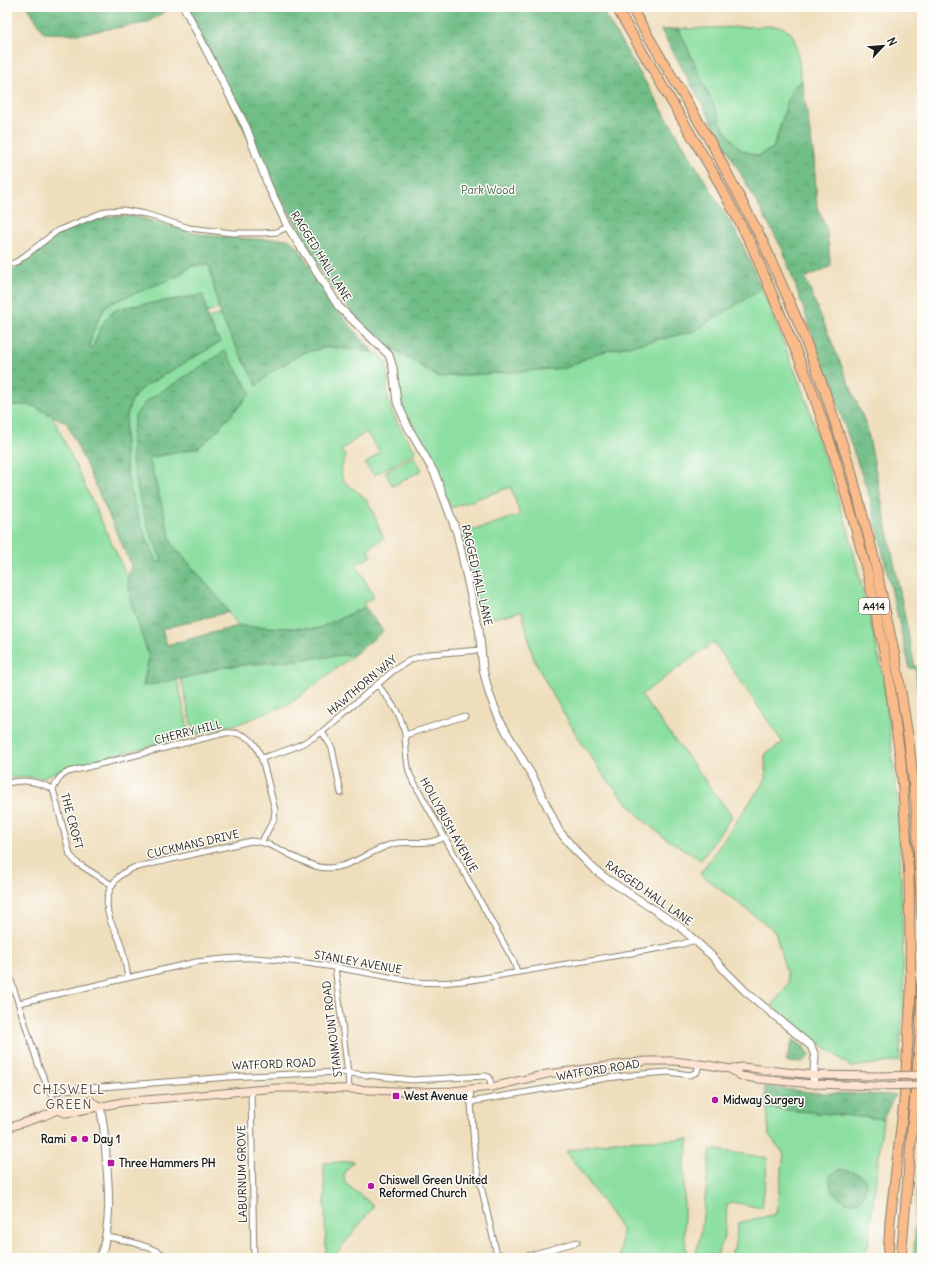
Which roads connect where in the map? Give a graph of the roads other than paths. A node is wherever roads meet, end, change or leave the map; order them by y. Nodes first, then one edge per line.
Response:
1 (184, 7) edge
2 (616, 7) edge
3 (631, 7) edge
4 (288, 227) junction
5 (7, 265) edge
6 (481, 650) junction
7 (377, 684) junction
8 (465, 716) dead end
9 (322, 732) junction
10 (404, 734) junction
11 (262, 758) junction
12 (7, 783) edge
13 (53, 789) junction
14 (341, 793) dead end
15 (444, 838) junction
16 (262, 841) junction
17 (112, 885) junction
18 (922, 918) edge
19 (695, 940) junction
20 (335, 967) junction
21 (7, 968) edge
22 (517, 972) junction
23 (128, 978) junction
24 (922, 984) edge
25 (18, 1003) junction
26 (699, 1064) junction
27 (730, 1069) junction
28 (348, 1074) junction
29 (814, 1074) junction
30 (922, 1075) edge
31 (813, 1084) junction
32 (922, 1085) edge
33 (492, 1087) junction
34 (349, 1089) junction
35 (470, 1089) junction
36 (251, 1090) junction
37 (51, 1094) junction
38 (470, 1102) junction
39 (100, 1107) junction
40 (56, 1109) junction
41 (7, 1128) edge
42 (106, 1237) junction
43 (577, 1242) dead end
44 (497, 1255) junction
45 (100, 1258) edge
46 (170, 1258) edge
47 (254, 1258) edge
48 (492, 1258) edge
49 (507, 1258) edge
50 (520, 1258) edge
51 (888, 1258) edge
52 (901, 1258) edge

1 - 4 street, RAGGED HALL LANE
2 - 51 highway, A414
3 - 18 highway, A414
4 - 5 street
4 - 6 street, RAGGED HALL LANE
6 - 7 street, HAWTHORN WAY
6 - 19 street, RAGGED HALL LANE
7 - 9 street, HAWTHORN WAY
7 - 10 street, HOLLYBUSH AVENUE
8 - 10 street
9 - 11 street, HAWTHORN WAY
9 - 14 street
10 - 15 street, HOLLYBUSH AVENUE
11 - 13 street, CHERRY HILL
11 - 16 street, CHERRY HILL
12 - 13 street, THE CROFT
13 - 17 street, THE CROFT
15 - 16 street
15 - 22 street, HOLLYBUSH AVENUE
16 - 17 street, CUCKMANS DRIVE
17 - 23 street
19 - 22 street, STANLEY AVENUE
19 - 29 street, RAGGED HALL LANE
20 - 22 street, STANLEY AVENUE
20 - 23 street, STANLEY AVENUE
20 - 28 street, STANMOUNT ROAD
21 - 25 street
23 - 25 street, STANLEY AVENUE
24 - 52 highway
25 - 37 street
26 - 27 main road, WATFORD ROAD
26 - 33 main road, WATFORD ROAD
26 - 38 street, WATFORD ROAD
27 - 29 main road, WATFORD ROAD
27 - 31 main road, WATFORD ROAD
28 - 33 street, WATFORD ROAD
28 - 34 street, STANMOUNT ROAD
28 - 37 street, WATFORD ROAD
29 - 30 main road, WATFORD ROAD, bridge
29 - 31 street, RAGGED HALL LANE
31 - 32 main road, WATFORD ROAD, bridge
33 - 35 main road, WATFORD ROAD
34 - 35 main road, WATFORD ROAD
34 - 36 main road, WATFORD ROAD
35 - 38 street
36 - 39 main road, WATFORD ROAD
36 - 47 street, LABURNUM GROVE
37 - 40 street
38 - 44 street
39 - 40 main road, WATFORD ROAD
39 - 42 street
40 - 41 main road
42 - 45 street
42 - 46 street
43 - 50 street
44 - 48 street
44 - 49 street

